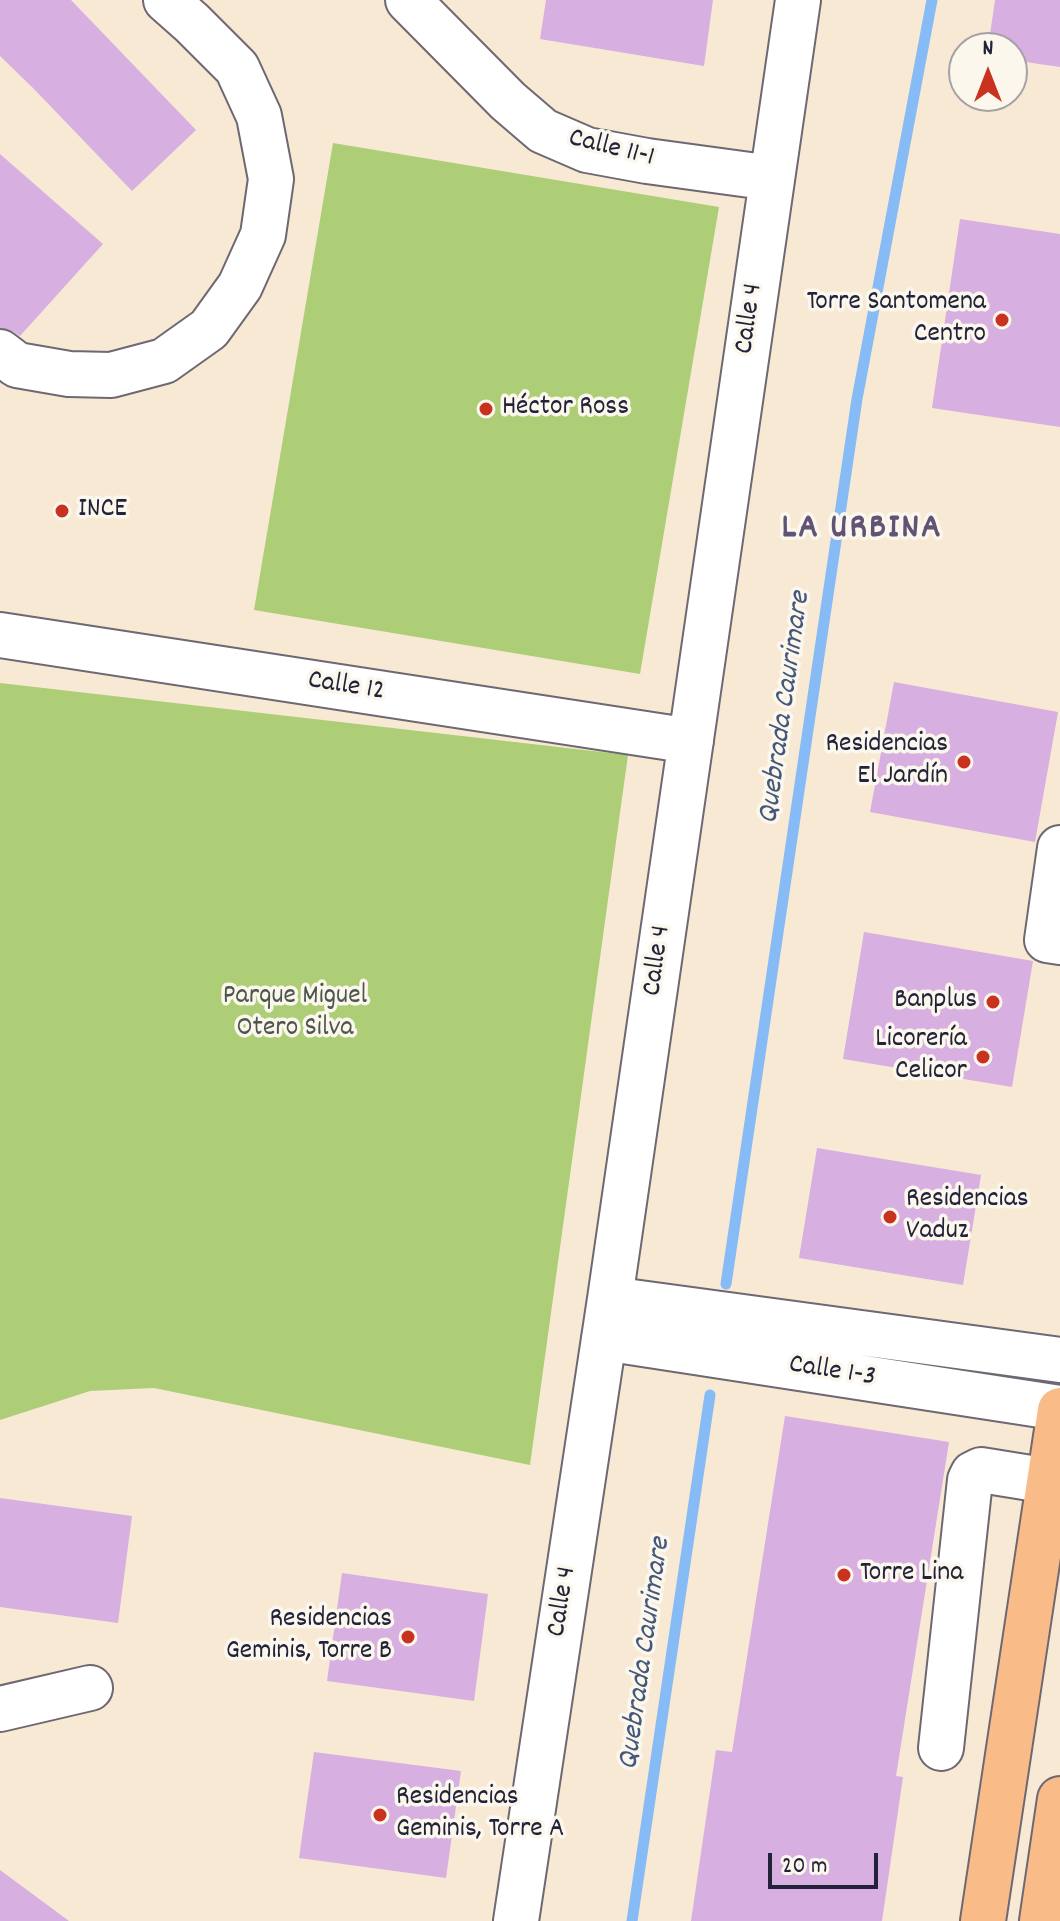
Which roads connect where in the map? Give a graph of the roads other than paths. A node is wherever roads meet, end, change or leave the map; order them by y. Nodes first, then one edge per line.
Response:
1 (166, 0) edge
2 (408, 0) edge
3 (798, 0) edge
4 (772, 178) junction
5 (0, 352) edge
6 (0, 635) edge
7 (691, 741) junction
8 (1060, 848) edge
9 (1060, 942) edge
10 (607, 1318) junction
11 (1060, 1360) edge
12 (1060, 1409) edge
13 (1049, 1481) junction
14 (90, 1688) dead end
15 (0, 1709) edge
16 (941, 1748) dead end
17 (1060, 1799) edge
18 (516, 1921) edge
19 (983, 1921) edge
20 (1042, 1921) edge

1 - 5 street
2 - 4 street, Calle 11-1
3 - 4 street, Calle 4
4 - 7 street, Calle 4
6 - 7 street, Calle 12
7 - 10 street, Calle 4
8 - 9 street
10 - 11 street, Calle 1-3
10 - 12 street, Calle 1-3
10 - 18 street, Calle 4
12 - 13 main road
13 - 16 street
13 - 19 main road
14 - 15 street
17 - 20 main road

